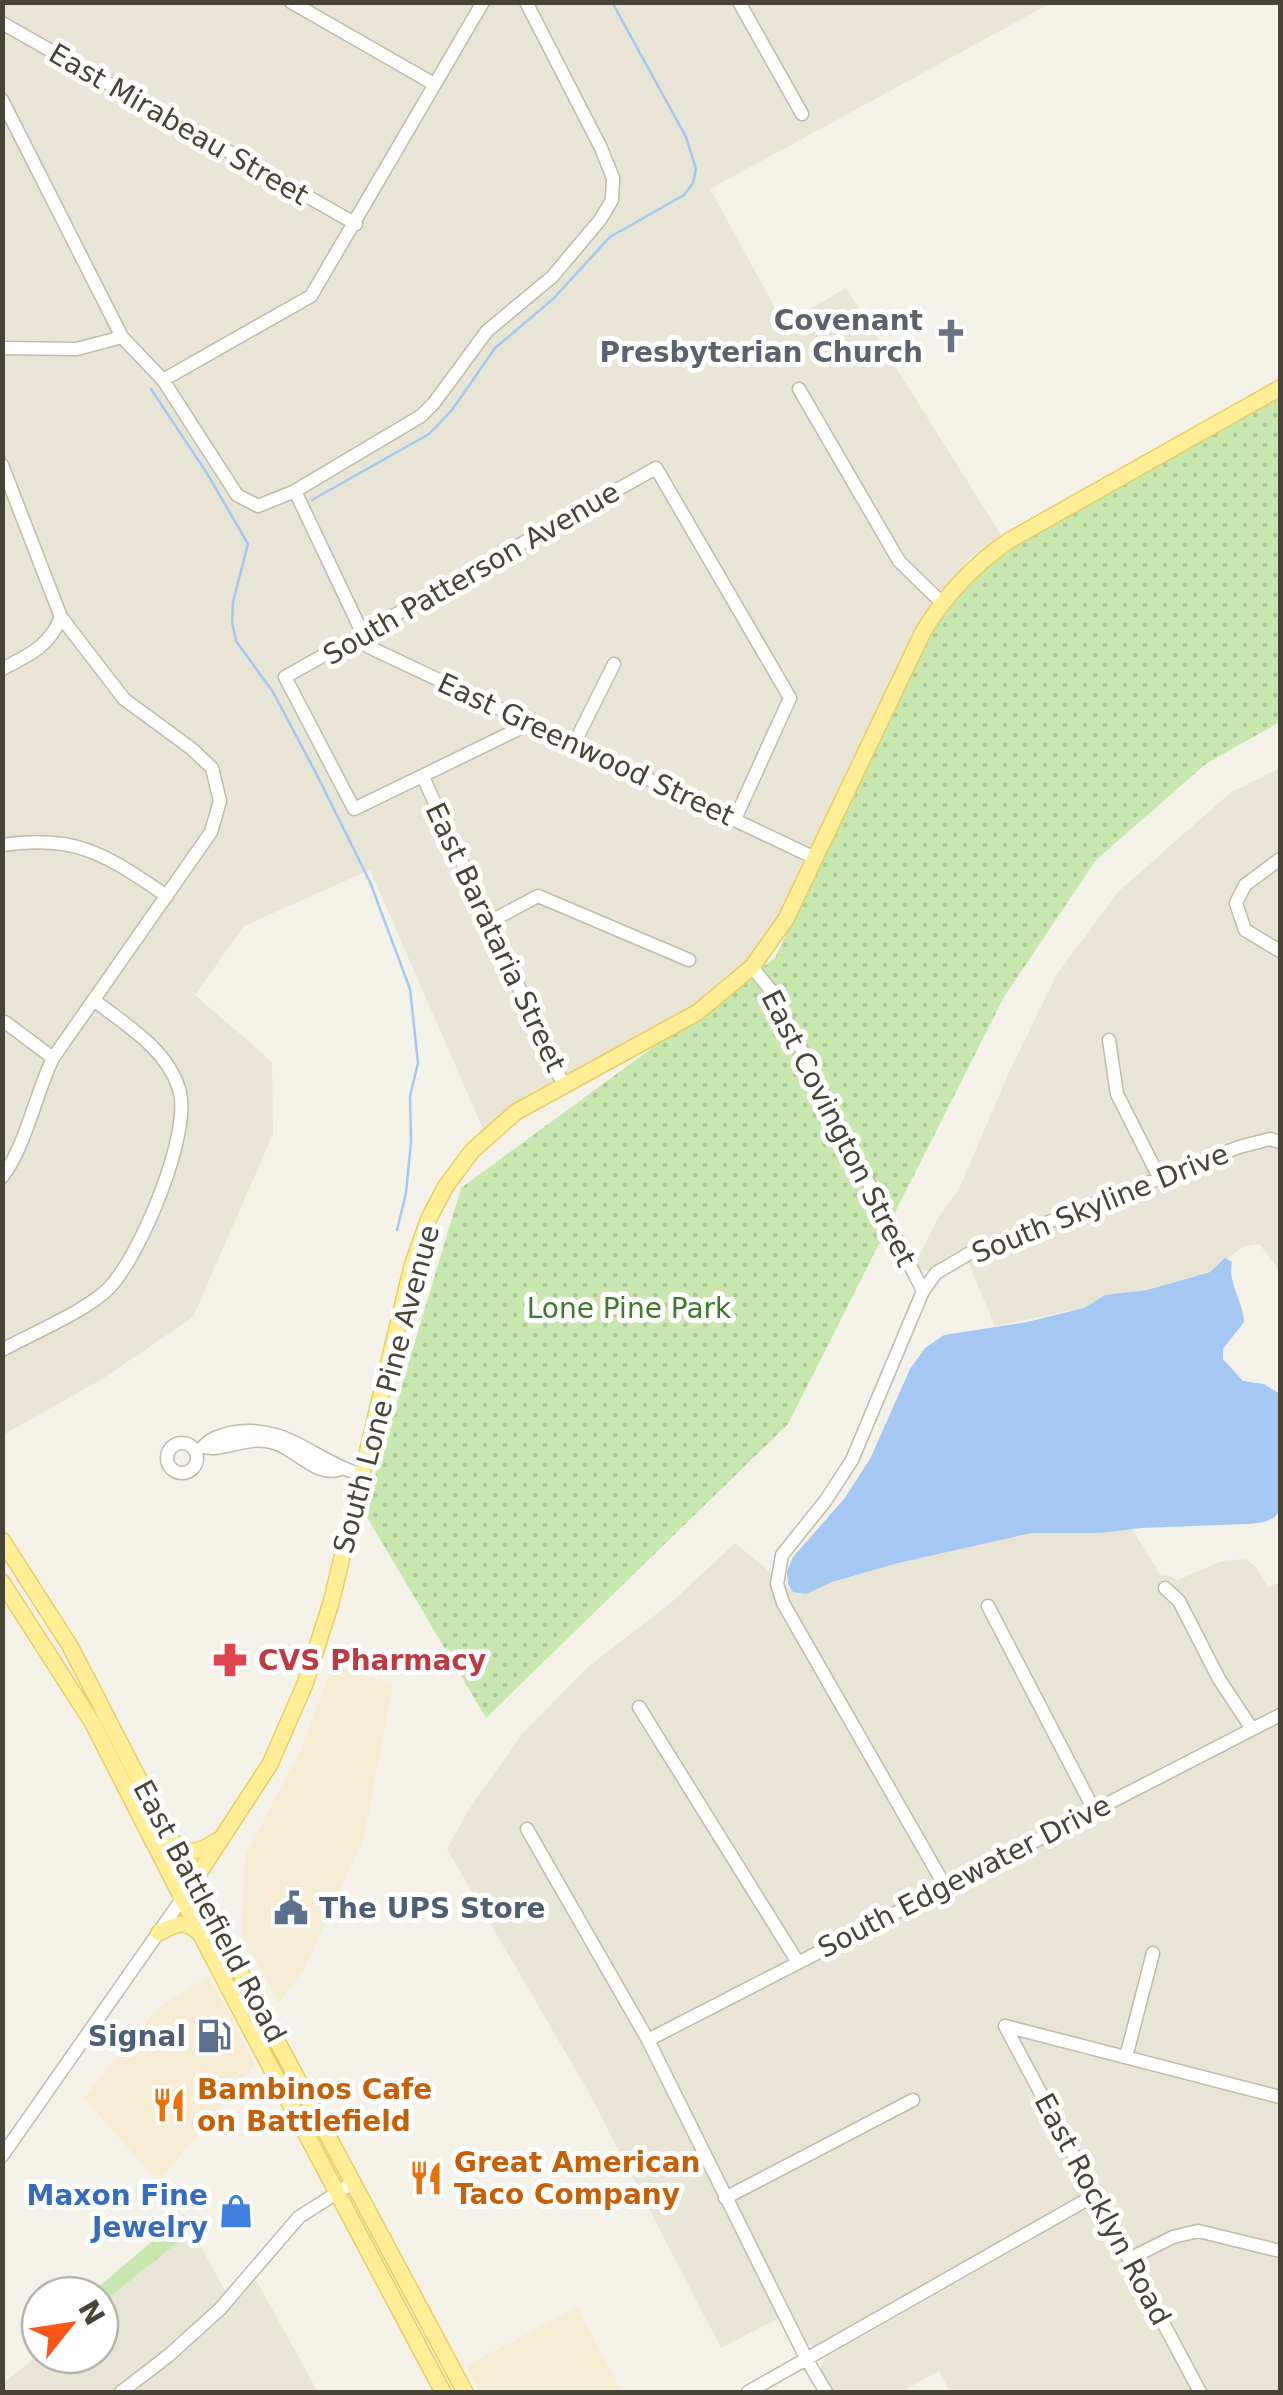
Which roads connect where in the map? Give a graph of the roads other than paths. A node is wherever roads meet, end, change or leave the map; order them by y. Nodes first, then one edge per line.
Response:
1 (290, 2) edge
2 (483, 2) edge
3 (526, 2) edge
4 (739, 2) edge
5 (2, 23) edge
6 (434, 84) junction
7 (2, 100) edge
8 (802, 114) dead end
9 (356, 224) junction
10 (122, 337) junction
11 (2, 348) edge
12 (163, 380) junction
13 (1280, 388) edge
14 (799, 389) dead end
15 (2, 465) edge
16 (294, 491) junction
17 (8, 496) edge
18 (942, 603) junction
19 (62, 617) junction
20 (362, 636) junction
21 (614, 664) dead end
22 (2, 669) edge
23 (285, 677) joint
24 (531, 723) junction
25 (574, 744) junction
26 (423, 777) junction
27 (735, 819) junction
28 (2, 844) edge
29 (815, 858) junction
30 (1280, 859) edge
31 (168, 896) junction
32 (490, 921) junction
33 (1280, 951) edge
34 (689, 960) dead end
35 (752, 967) junction
36 (95, 1001) junction
37 (5, 1022) dead end
38 (1110, 1040) dead end
39 (54, 1058) junction
40 (563, 1084) junction
41 (1280, 1142) edge
42 (2, 1177) edge
43 (1160, 1178) junction
44 (923, 1291) junction
45 (2, 1350) edge
46 (199, 1449) dead end
47 (362, 1475) junction
48 (2, 1540) edge
49 (2, 1582) edge
50 (1166, 1588) dead end
51 (988, 1606) dead end
52 (638, 1707) dead end
53 (1280, 1715) edge
54 (1252, 1729) junction
55 (1094, 1810) junction
56 (232, 1823) junction
57 (527, 1829) dead end
58 (169, 1836) junction
59 (192, 1884) junction
60 (945, 1886) junction
61 (182, 1899) junction
62 (159, 1934) junction
63 (203, 1938) junction
64 (1154, 1953) dead end
65 (797, 1961) junction
66 (648, 2040) junction
67 (1126, 2057) junction
68 (1280, 2097) edge
69 (914, 2100) dead end
70 (2, 2156) edge
71 (354, 2182) junction
72 (337, 2192) junction
73 (1095, 2195) junction
74 (725, 2198) junction
75 (1280, 2252) edge
76 (1129, 2259) junction
77 (807, 2360) junction
78 (121, 2392) edge
79 (443, 2392) edge
80 (465, 2392) edge
81 (748, 2392) edge
82 (826, 2392) edge
83 (1200, 2392) edge

1 - 6 street
2 - 6 street
3 - 16 street
4 - 8 street
5 - 9 street, East Mirabeau Street
6 - 9 street
7 - 10 street
9 - 12 street
10 - 11 street
10 - 12 street
12 - 16 street
13 - 18 main road, South Lone Pine Avenue
14 - 18 street
15 - 17 street
16 - 20 street
17 - 19 street
18 - 29 main road, South Lone Pine Avenue
19 - 22 street
19 - 31 street
20 - 23 street, South Patterson Avenue
20 - 24 street, East Greenwood Street
20 - 27 street, South Patterson Avenue
21 - 25 street
23 - 26 street, East Barataria Street
24 - 25 street, East Greenwood Street
24 - 26 street
25 - 27 street, East Greenwood Street
26 - 32 street, East Barataria Street
27 - 29 street, East Greenwood Street
28 - 31 street
29 - 35 main road, South Lone Pine Avenue
30 - 33 street
31 - 36 street
32 - 34 street
32 - 40 street, East Barataria Street
35 - 40 main road, South Lone Pine Avenue
35 - 44 street, East Covington Street
36 - 39 street
36 - 45 street
37 - 39 street
38 - 43 street
39 - 42 street
40 - 47 main road, South Lone Pine Avenue
41 - 43 street, South Skyline Drive
43 - 44 street, South Skyline Drive
44 - 60 street, South Skyline Drive
46 - 47 street
47 - 56 main road, South Lone Pine Avenue
48 - 58 main road, East Battlefield Road
49 - 61 main road, East Battlefield Road
50 - 54 street
51 - 55 street
52 - 65 street
53 - 54 street, South Edgewater Drive
54 - 55 street, South Edgewater Drive
55 - 60 street, South Edgewater Drive
56 - 58 main road
56 - 59 main road, South Lone Pine Avenue
57 - 66 street
58 - 59 main road, East Battlefield Road
59 - 61 main road, South Lone Pine Avenue
59 - 71 main road, East Battlefield Road
60 - 65 street, South Edgewater Drive
61 - 62 street, South Lone Pine Avenue
61 - 63 main road, East Battlefield Road
62 - 63 main road
62 - 70 street, South Lone Pine Avenue
63 - 72 main road, East Battlefield Road
64 - 67 street
65 - 66 street, South Edgewater Drive
66 - 74 street
67 - 68 street
67 - 73 street, East Rocklyn Road
69 - 74 street
71 - 72 street
71 - 80 main road, East Battlefield Road
72 - 78 street
72 - 79 main road, East Battlefield Road
73 - 76 street, East Rocklyn Road
73 - 77 street
74 - 77 street
75 - 76 street
76 - 83 street, East Rocklyn Road
77 - 81 street
77 - 82 street

